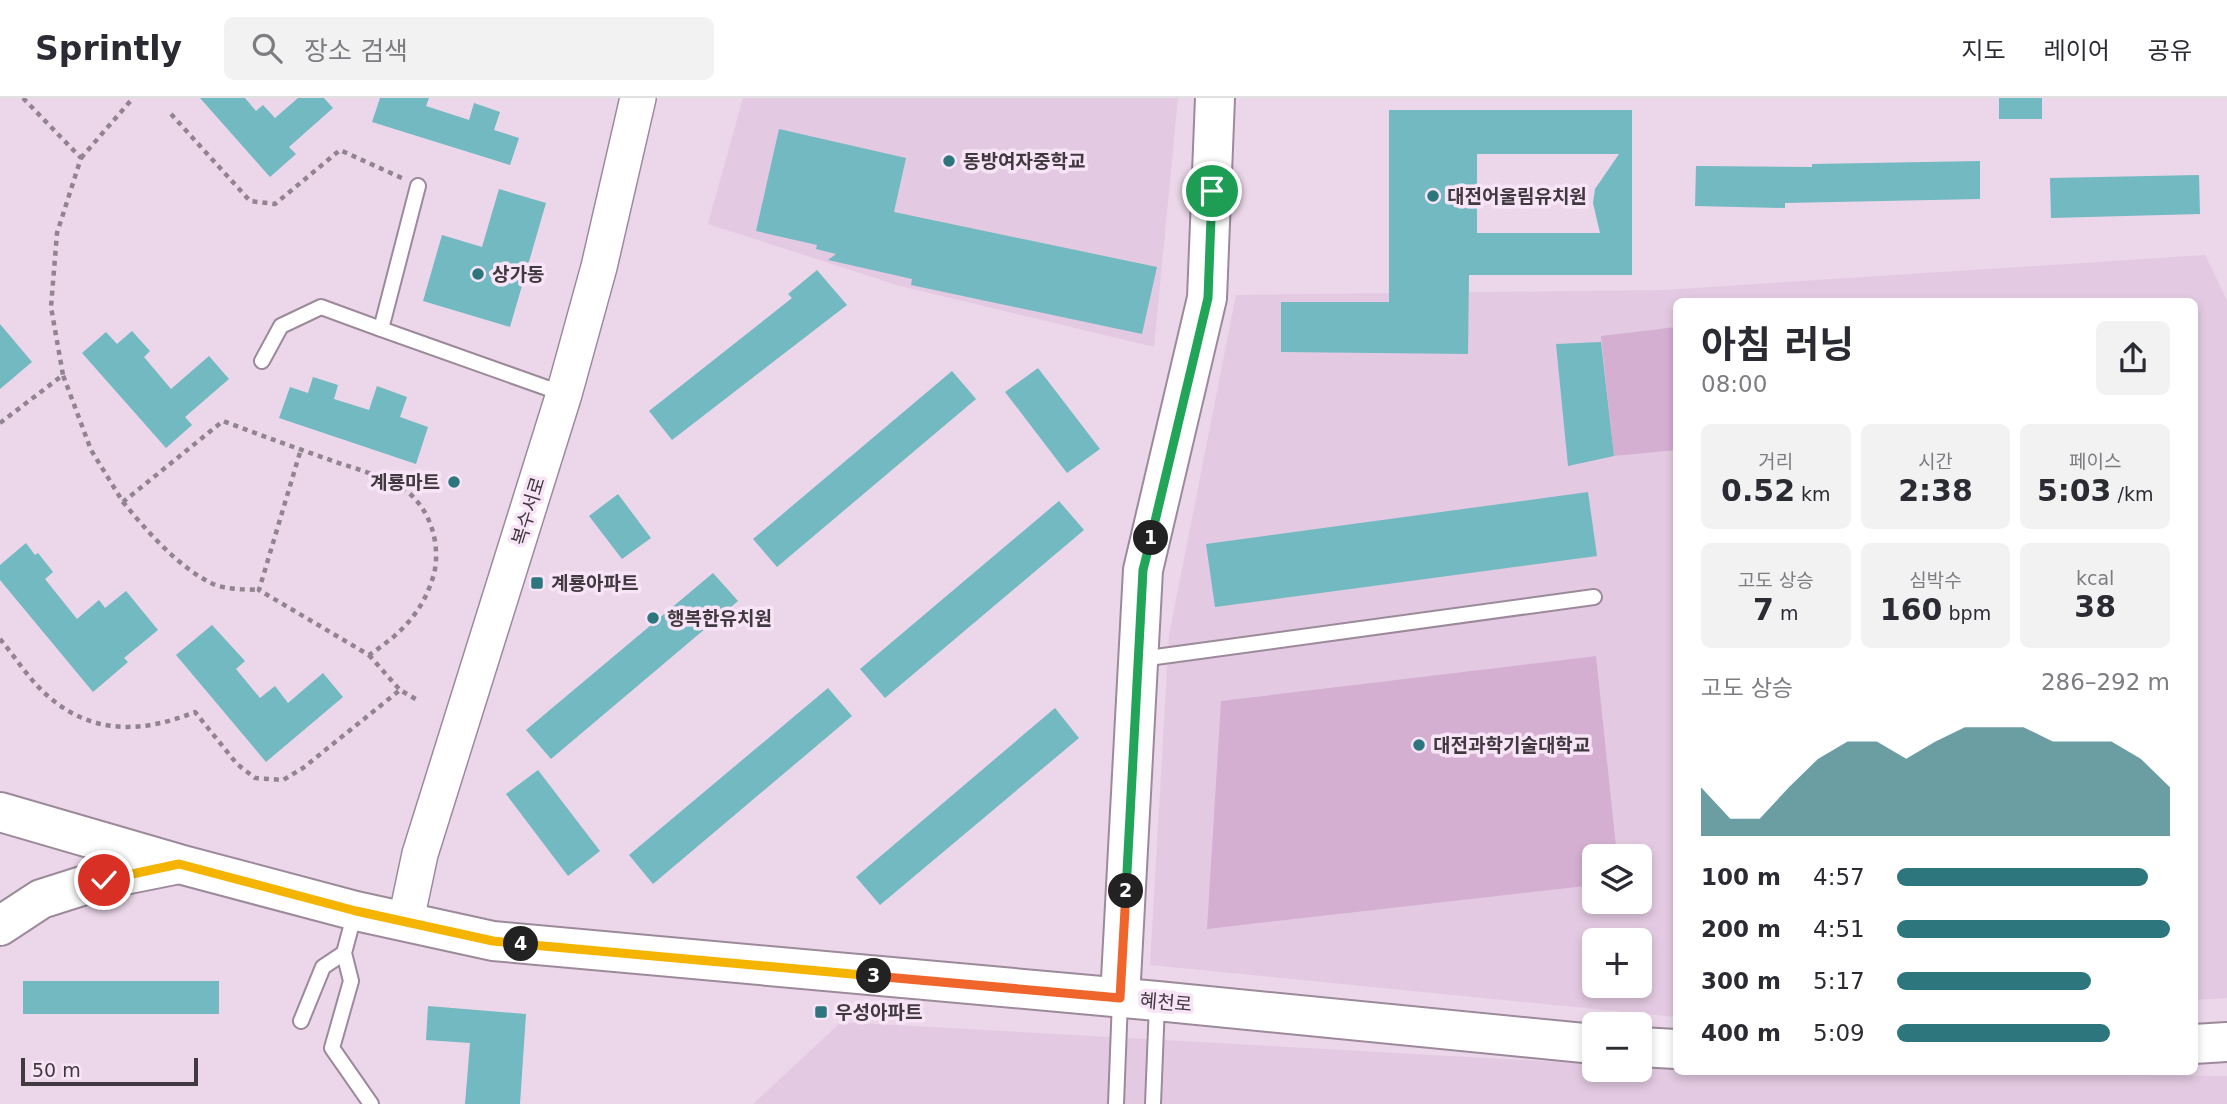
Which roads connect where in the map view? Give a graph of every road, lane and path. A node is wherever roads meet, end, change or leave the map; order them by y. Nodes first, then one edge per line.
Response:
1 (23, 98) edge
2 (133, 98) edge
3 (638, 98) edge
4 (1215, 98) edge
5 (171, 114) dead end
6 (81, 158) junction
7 (418, 186) joint
8 (381, 329) junction
9 (262, 361) dead end
10 (63, 375) junction
11 (564, 394) junction
12 (0, 423) edge
13 (301, 449) junction
14 (123, 502) junction
15 (259, 590) junction
16 (1594, 597) dead end
17 (0, 639) edge
18 (369, 655) junction
19 (1139, 659) junction
20 (400, 690) junction
21 (419, 701) dead end
22 (0, 812) edge
23 (179, 864) junction
24 (356, 911) junction
25 (405, 920) junction
26 (0, 926) edge
27 (344, 953) junction
28 (1120, 998) junction
29 (1157, 1001) junction
30 (301, 1021) dead end
31 (2227, 1042) edge
32 (1582, 1043) edge
33 (2198, 1044) edge
34 (1652, 1048) edge
35 (1673, 1049) edge
36 (371, 1104) edge
37 (1116, 1104) edge
38 (1153, 1104) edge

1 - 6 path
2 - 6 path
3 - 11 street, 복수서로
4 - 19 main road
5 - 7 path
6 - 10 path
7 - 8 lane
8 - 9 lane
8 - 11 lane
10 - 12 path
10 - 14 path
11 - 25 street, 복수서로
13 - 14 path
13 - 15 path
13 - 18 path
14 - 15 path
15 - 18 path
16 - 19 lane
17 - 20 path
18 - 20 path
19 - 28 main road
20 - 21 path
22 - 23 main road, 혜천로
23 - 24 main road, 혜천로
23 - 26 main road
24 - 25 main road, 혜천로
24 - 27 lane
25 - 28 main road, 혜천로
27 - 30 lane
27 - 36 lane
28 - 29 main road, 혜천로
28 - 37 lane
29 - 32 main road, 혜천로
29 - 38 lane
31 - 33 main road
34 - 35 main road

